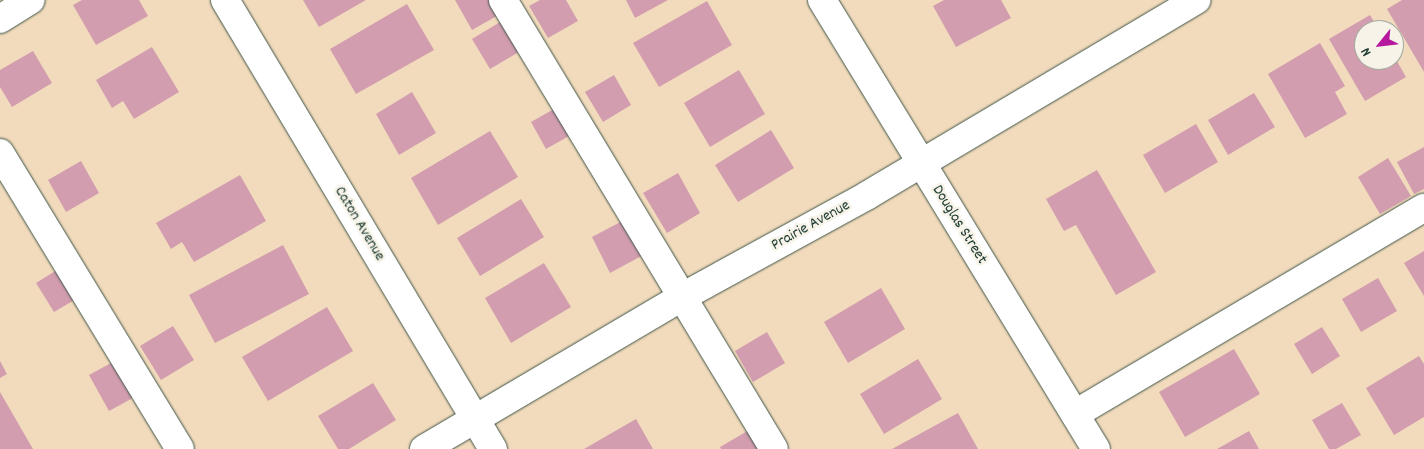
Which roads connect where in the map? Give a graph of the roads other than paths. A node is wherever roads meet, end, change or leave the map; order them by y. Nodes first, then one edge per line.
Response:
1 (31, 0) edge
2 (225, 0) edge
3 (503, 0) edge
4 (822, 0) edge
5 (1196, 0) edge
6 (0, 19) edge
7 (0, 153) edge
8 (920, 162) junction
9 (1424, 208) edge
10 (682, 297) junction
11 (1075, 414) junction
12 (475, 419) junction
13 (180, 449) edge
14 (424, 449) edge
15 (493, 449) edge
16 (774, 449) edge
17 (1096, 449) edge

1 - 6 street
2 - 12 street, Caton Avenue
3 - 10 street
4 - 8 street, Douglas Street
5 - 8 street, Prairie Avenue
7 - 13 street
8 - 10 street, Prairie Avenue
8 - 11 street, Douglas Street
9 - 11 street
10 - 12 street, Prairie Avenue
10 - 16 street
11 - 17 street, Douglas Street
12 - 14 street, Prairie Avenue
12 - 15 street, Caton Avenue

